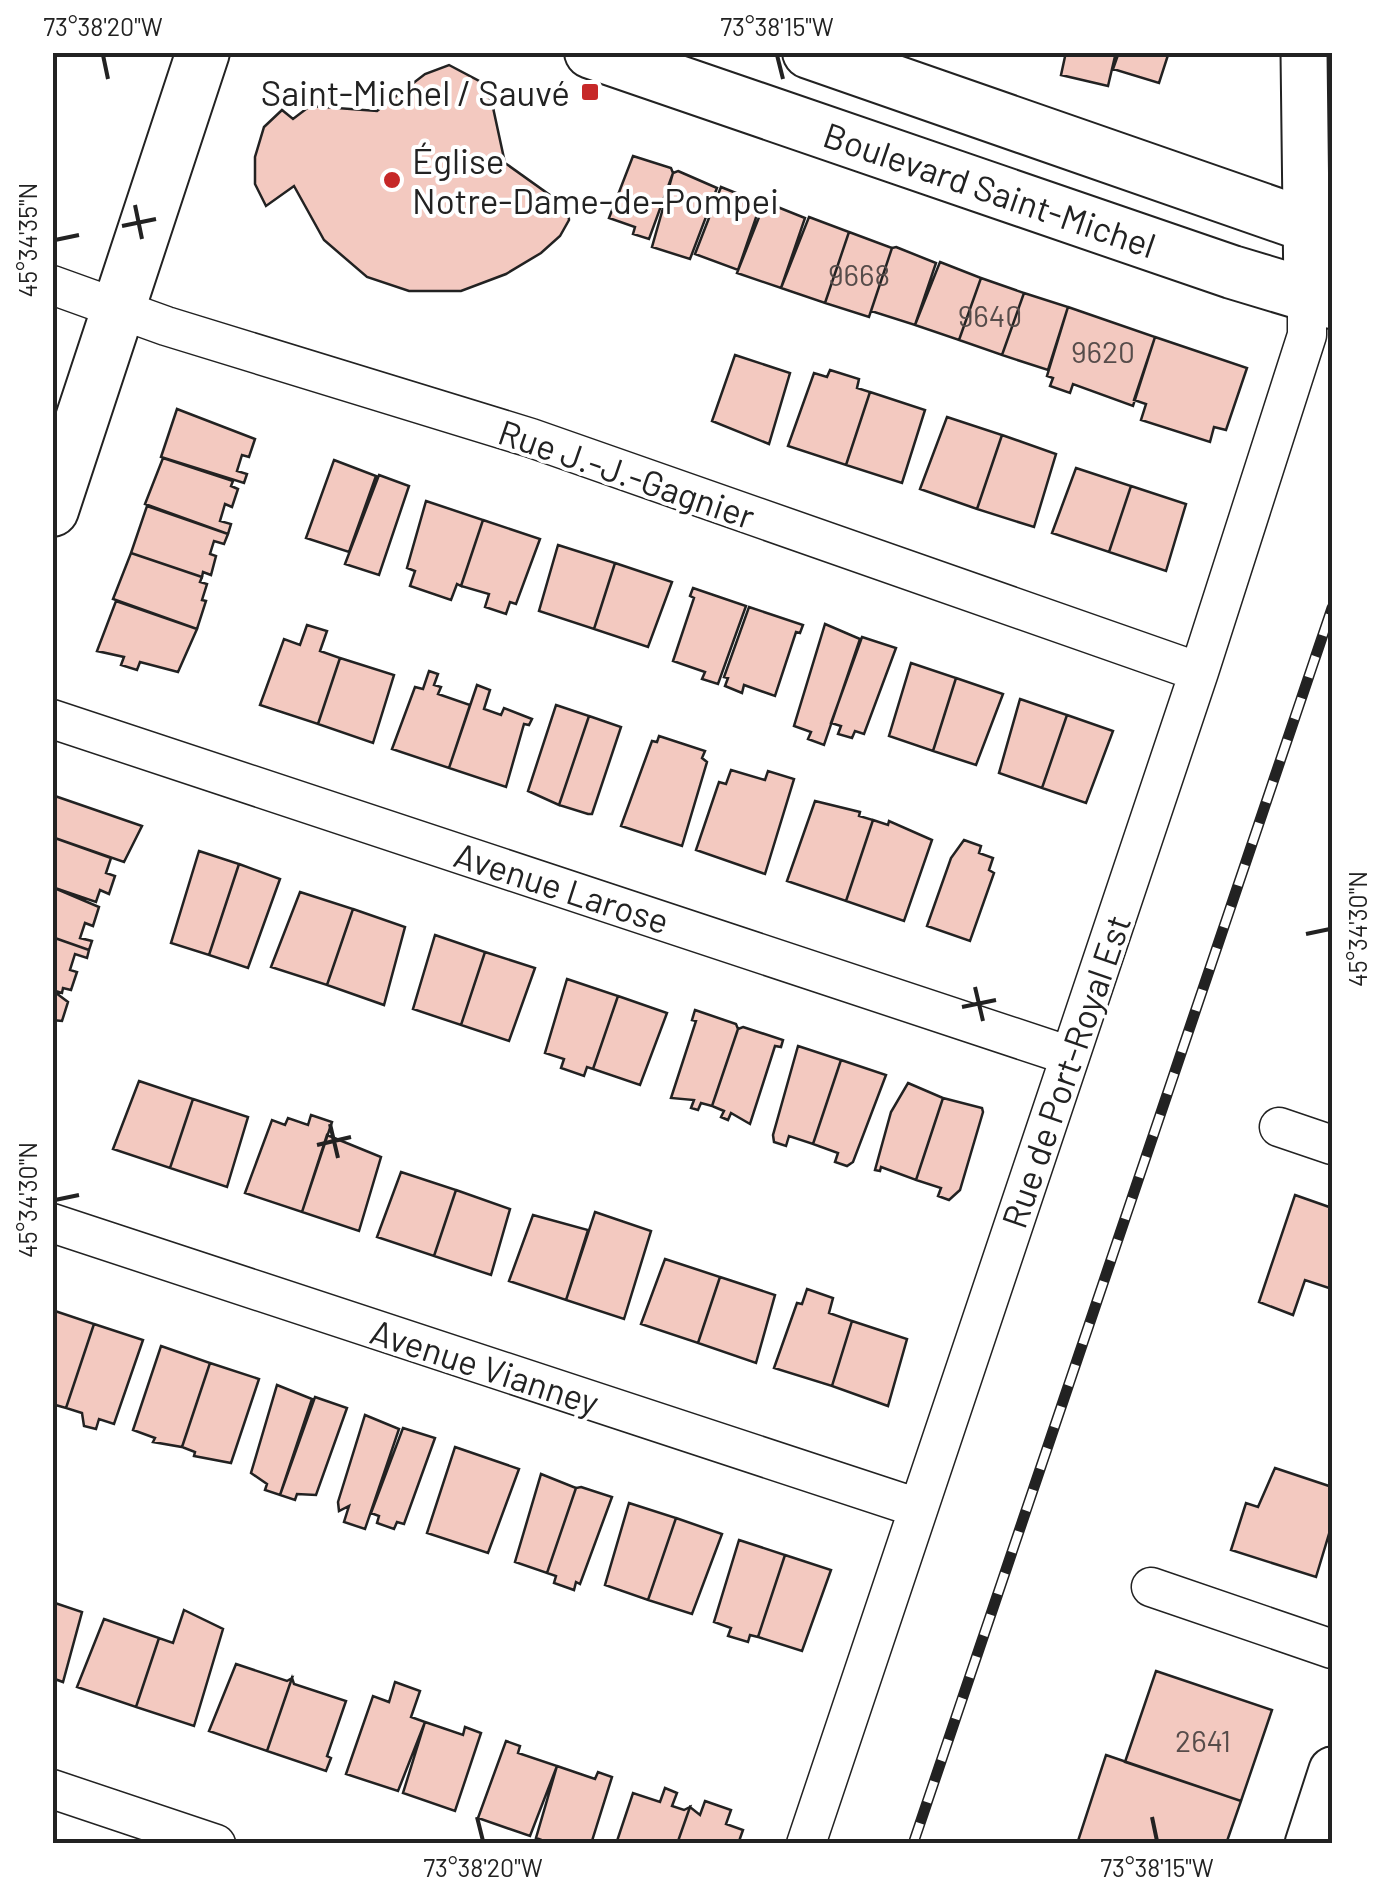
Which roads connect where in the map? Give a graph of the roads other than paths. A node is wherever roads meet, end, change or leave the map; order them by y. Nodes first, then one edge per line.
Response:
1 (203, 52) edge
2 (591, 52) edge
3 (809, 52) edge
4 (1304, 52) edge
5 (1320, 230) edge
6 (52, 285) edge
7 (1320, 298) edge
8 (120, 309) junction
9 (52, 510) edge
10 (1199, 672) junction
11 (52, 719) edge
12 (1070, 1056) junction
13 (1278, 1127) dead end
14 (1332, 1145) edge
15 (52, 1223) edge
16 (918, 1508) junction
17 (1151, 1587) dead end
18 (1332, 1649) edge
19 (1332, 1770) edge
20 (52, 1788) edge
21 (216, 1844) edge
22 (806, 1844) edge
23 (1308, 1844) edge

1 - 8 main road
2 - 7 main road, Boulevard Saint-Michel
3 - 5 main road, Boulevard Saint-Michel
4 - 5 street
5 - 7 street
6 - 8 street, Rue J.-J.-Gagnier
7 - 10 street, Rue de Port-Royal Est
8 - 9 main road
8 - 10 street, Rue J.-J.-Gagnier
10 - 12 street, Rue de Port-Royal Est
11 - 12 street, Avenue Larose
12 - 16 street, Rue de Port-Royal Est
13 - 14 street
15 - 16 street, Avenue Vianney
16 - 22 street, Rue de Port-Royal Est
17 - 18 street
19 - 23 street
20 - 21 street

